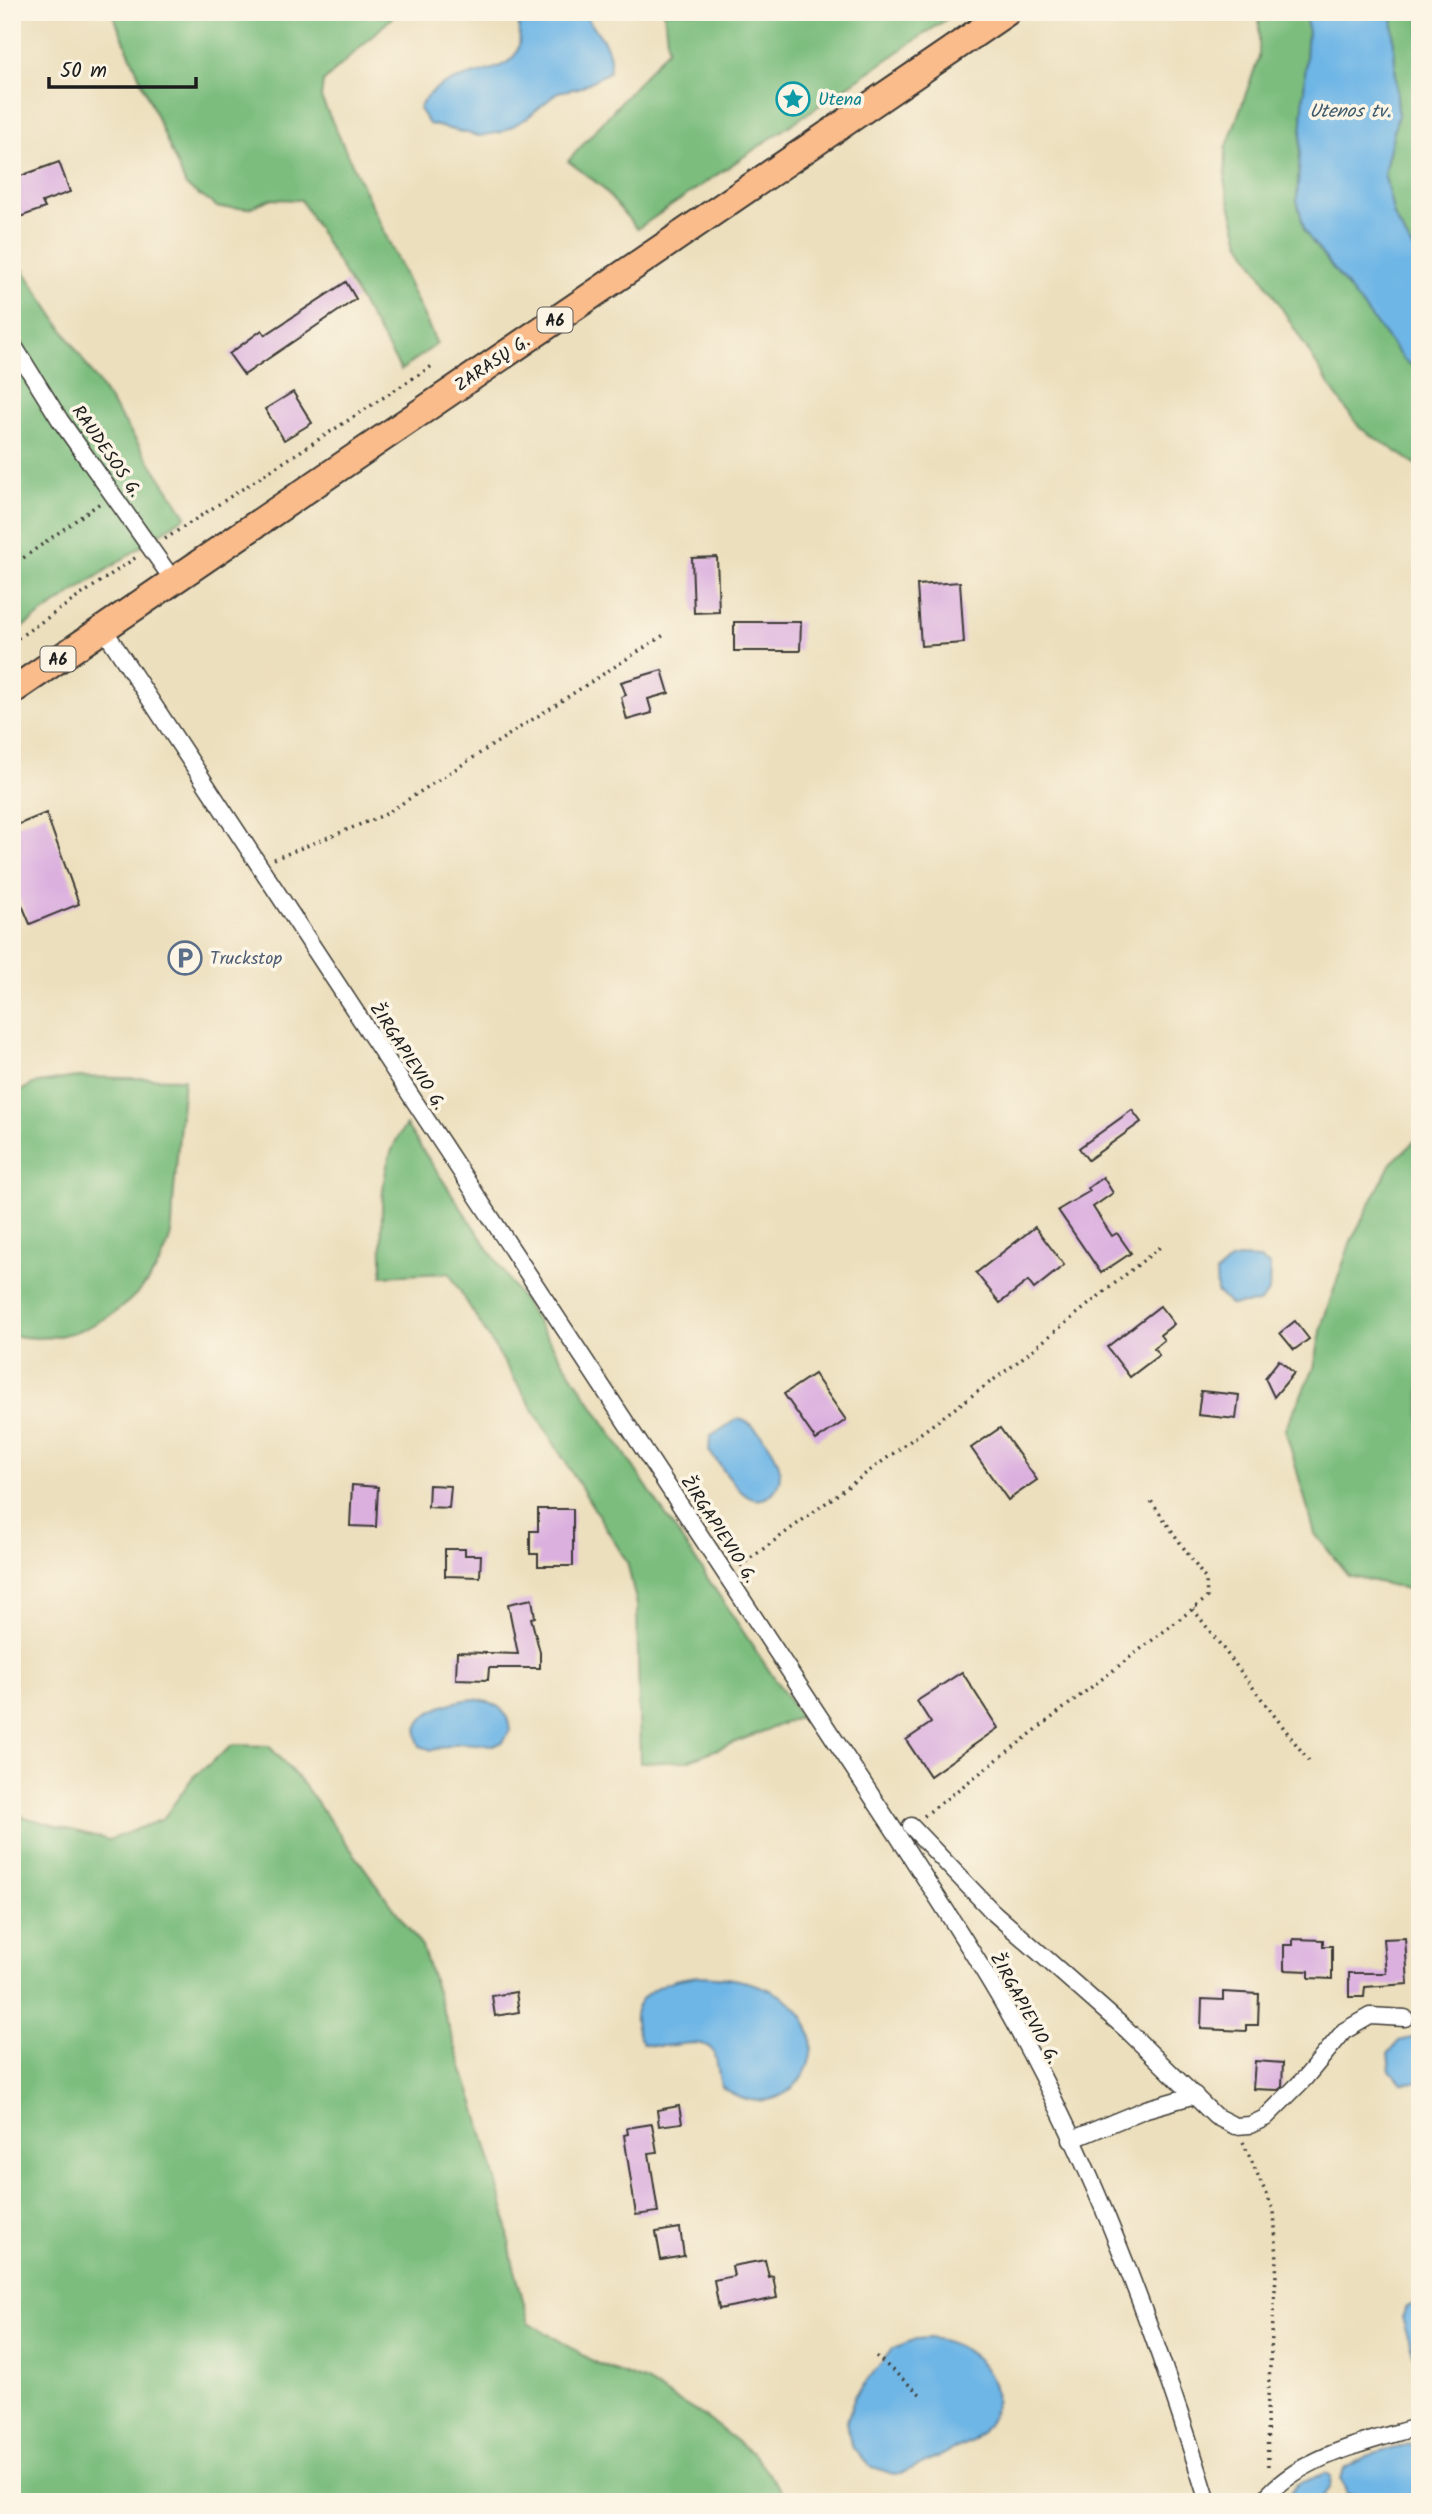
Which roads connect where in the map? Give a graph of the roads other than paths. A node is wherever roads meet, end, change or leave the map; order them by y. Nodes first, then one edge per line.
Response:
1 (1007, 12) edge
2 (12, 342) edge
3 (173, 580) junction
4 (103, 628) junction
5 (12, 691) edge
6 (911, 1826) road end
7 (1405, 2018) dead end
8 (1195, 2095) junction
9 (1072, 2140) junction
10 (1420, 2426) edge
11 (1269, 2498) edge
12 (1208, 2502) edge

1 - 3 highway, ZARASŲ G. / A6
2 - 3 street, RAUDESOS G.
3 - 4 highway, ZARASŲ G. / A6
4 - 5 highway, ZARASŲ G. / A6
4 - 9 street, ŽIRGAPIEVIO G.
6 - 8 street
7 - 8 street
8 - 9 street
9 - 12 street, ŽIRGAPIEVIO G.
10 - 11 street

